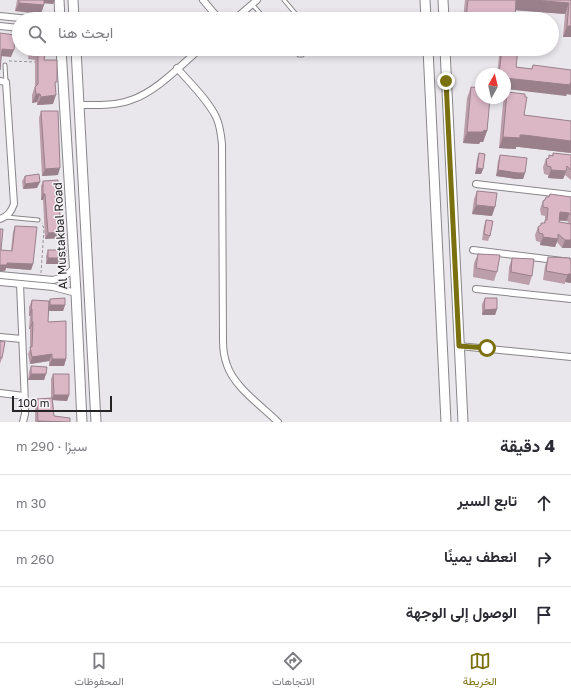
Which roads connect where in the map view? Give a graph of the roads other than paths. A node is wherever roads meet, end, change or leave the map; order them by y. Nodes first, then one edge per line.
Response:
1 (59, 0) edge
2 (73, 0) edge
3 (203, 0) edge
4 (284, 0) edge
5 (425, 0) edge
6 (443, 0) edge
7 (255, 2) edge
8 (60, 12) edge
9 (74, 12) edge
10 (213, 12) edge
11 (243, 12) edge
12 (261, 12) edge
13 (294, 12) edge
14 (426, 12) edge
15 (444, 12) edge
16 (0, 16) edge
17 (12, 17) edge
18 (0, 26) edge
19 (12, 27) edge
20 (62, 56) edge
21 (76, 56) edge
22 (192, 56) edge
23 (428, 56) edge
24 (445, 56) edge
25 (5, 65) road end
26 (178, 68) junction
27 (3, 81) edge
28 (79, 105) junction
29 (476, 184) dead end
30 (571, 195) edge
31 (435, 210) junction
32 (452, 210) junction
33 (3, 218) edge
34 (38, 220) road end
35 (436, 225) junction
36 (453, 225) junction
37 (473, 250) dead end
38 (571, 262) edge
39 (74, 268) junction
40 (0, 275) edge
41 (53, 280) junction
42 (0, 282) edge
43 (20, 284) junction
44 (53, 287) junction
45 (476, 289) dead end
46 (76, 293) junction
47 (571, 300) edge
48 (0, 337) edge
49 (22, 340) junction
50 (459, 346) junction
51 (571, 356) edge
52 (0, 393) edge
53 (24, 396) junction
54 (24, 422) edge
55 (82, 422) edge
56 (96, 422) edge
57 (278, 422) edge
58 (446, 422) edge
59 (463, 422) edge

1 - 8 street
2 - 9 street
3 - 10 street
4 - 13 lane
5 - 14 street
6 - 15 street
7 - 11 street
7 - 12 lane
16 - 17 street
18 - 19 street
20 - 39 street, Al Mustakbal Road
21 - 28 street
22 - 26 street
23 - 31 street
24 - 32 street
25 - 27 lane
26 - 28 street
26 - 57 street
27 - 33 street
28 - 56 street
29 - 30 street
31 - 32 street
31 - 35 street
32 - 36 street
33 - 34 lane
35 - 36 street
35 - 58 street
36 - 50 street
37 - 38 street
39 - 41 street
39 - 46 street, Al Mustakbal Road
40 - 41 street
41 - 44 street
42 - 43 street
43 - 44 street
43 - 49 street
44 - 46 street
45 - 47 street
46 - 55 street, Al Mustakbal Road
48 - 49 street
49 - 53 street
50 - 51 street
50 - 59 street
52 - 53 street
53 - 54 street

